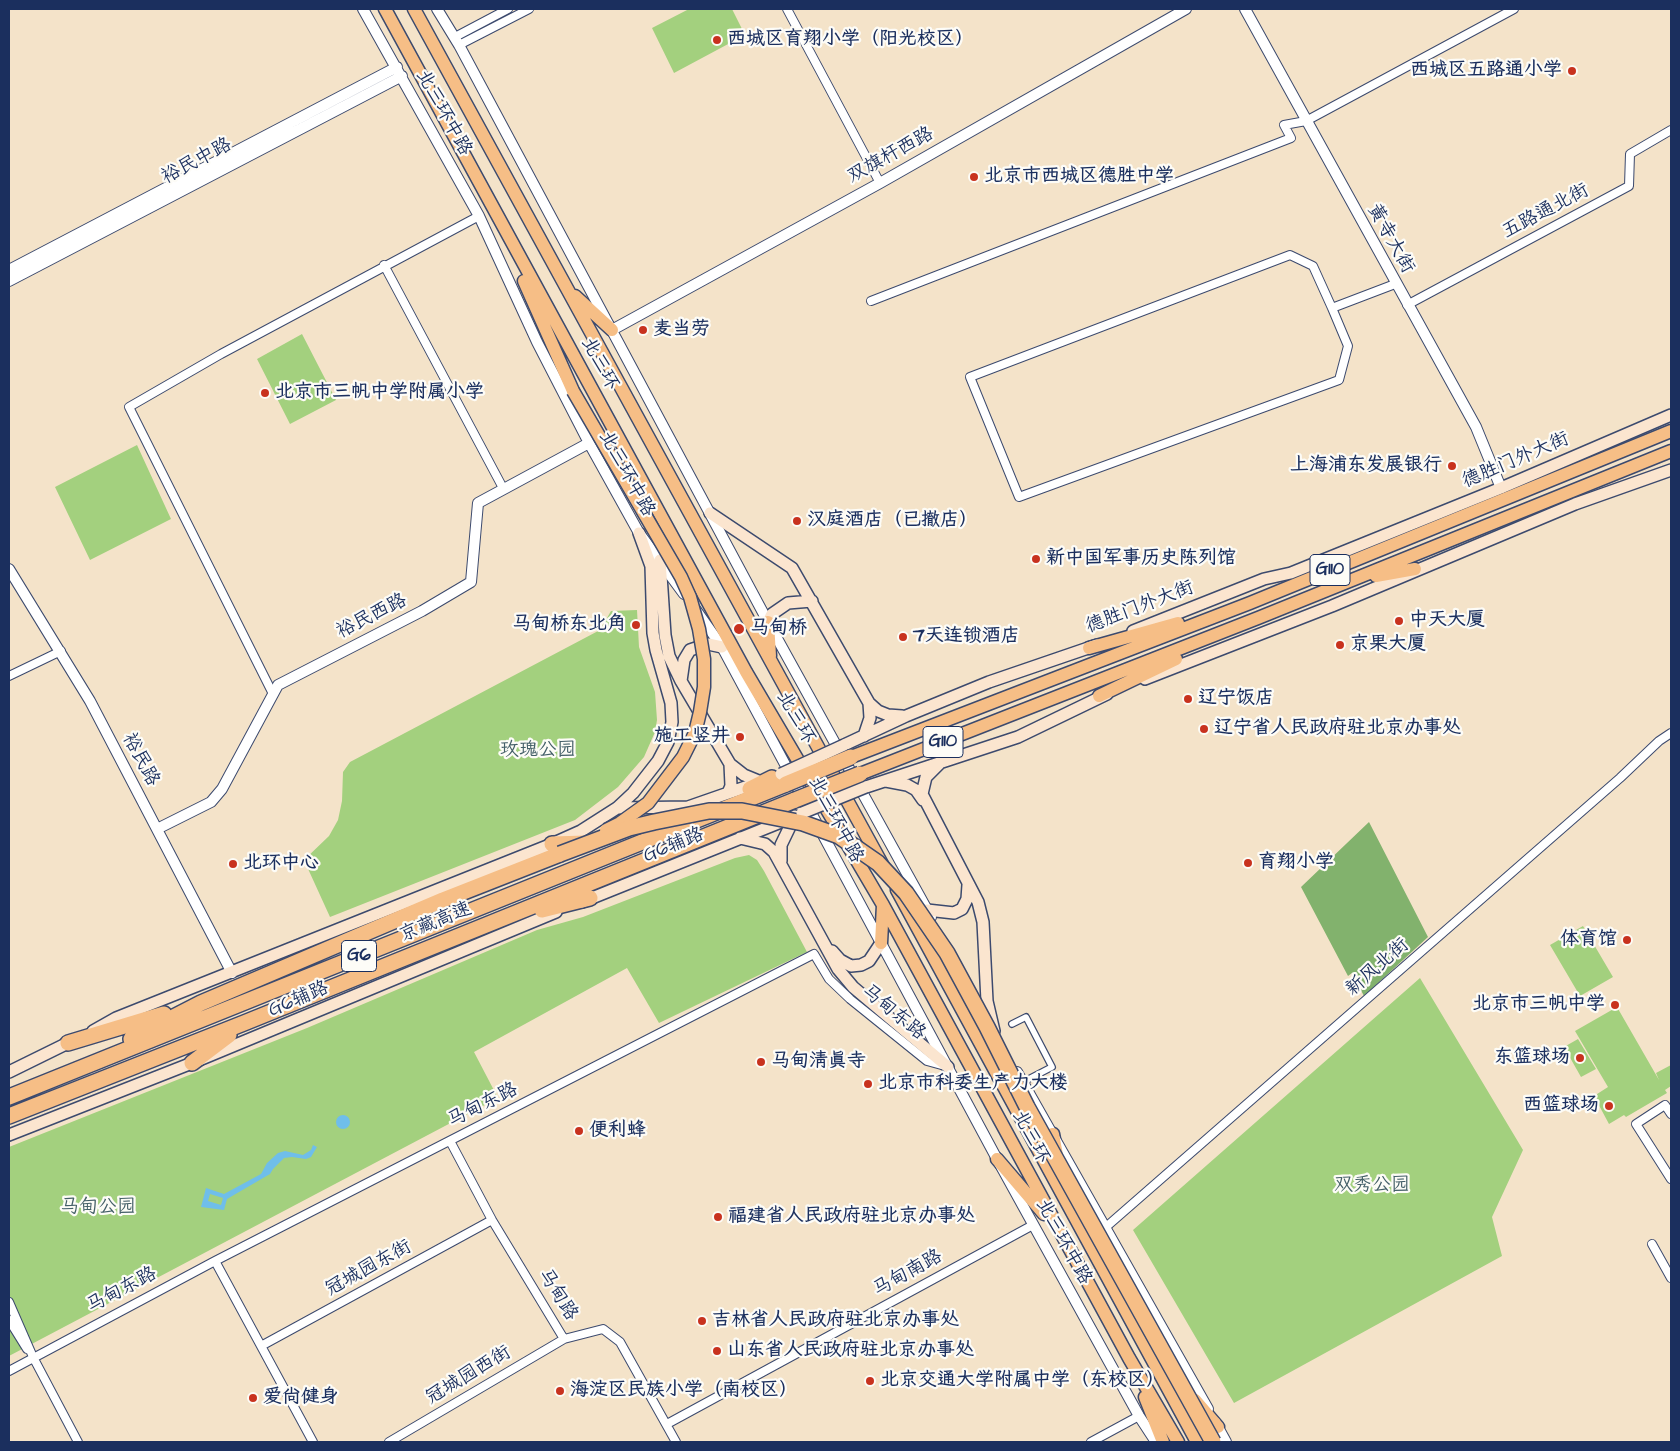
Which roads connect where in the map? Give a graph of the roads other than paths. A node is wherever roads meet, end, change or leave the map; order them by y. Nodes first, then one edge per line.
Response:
1 (363, 9) edge
2 (379, 9) edge
3 (385, 9) edge
4 (414, 9) edge
5 (437, 9) edge
6 (508, 9) edge
7 (529, 9) edge
8 (788, 9) edge
9 (1186, 9) edge
10 (1244, 9) edge
11 (1514, 9) edge
12 (394, 26) junction
13 (457, 41) junction
14 (400, 71) junction
15 (1306, 121) junction
16 (1671, 130) edge
17 (880, 183) junction
18 (495, 212) junction
19 (479, 216) junction
20 (384, 265) junction
21 (9, 270) edge
22 (9, 281) edge
23 (1395, 284) junction
24 (566, 288) junction
25 (871, 300) dead end
26 (1407, 304) junction
27 (1332, 308) junction
28 (612, 330) junction
29 (1671, 415) edge
30 (1671, 431) edge
31 (589, 443) junction
32 (1671, 451) edge
33 (1671, 470) edge
34 (503, 488) junction
35 (1501, 488) junction
36 (710, 513) junction
37 (639, 533) junction
38 (660, 560) junction
39 (9, 569) edge
40 (1415, 569) junction
41 (1352, 580) junction
42 (812, 601) junction
43 (1250, 603) junction
44 (1258, 618) junction
45 (768, 622) junction
46 (722, 647) junction
47 (1089, 648) junction
48 (61, 652) junction
49 (770, 658) junction
50 (746, 672) junction
51 (9, 676) edge
52 (680, 681) junction
53 (273, 694) junction
54 (1099, 696) junction
55 (869, 703) junction
56 (906, 716) junction
57 (1671, 733) edge
58 (864, 736) junction
59 (847, 751) junction
60 (943, 762) junction
61 (730, 764) junction
62 (775, 779) junction
63 (863, 780) junction
64 (884, 781) junction
65 (728, 793) junction
66 (926, 804) junction
67 (618, 808) junction
68 (797, 810) junction
69 (157, 829) junction
70 (740, 838) junction
71 (645, 840) junction
72 (556, 849) junction
73 (781, 863) junction
74 (968, 885) junction
75 (898, 892) junction
76 (590, 898) junction
77 (883, 905) junction
78 (927, 910) junction
79 (496, 920) junction
80 (821, 937) junction
81 (881, 943) junction
82 (232, 973) junction
83 (201, 1003) junction
84 (244, 1023) junction
85 (1012, 1024) dead end
86 (994, 1031) junction
87 (68, 1043) junction
88 (192, 1063) junction
89 (948, 1067) junction
90 (9, 1072) edge
91 (50, 1081) junction
92 (1023, 1082) junction
93 (9, 1097) edge
94 (1671, 1114) edge
95 (9, 1116) edge
96 (1052, 1134) junction
97 (9, 1135) edge
98 (450, 1141) junction
99 (997, 1159) junction
100 (1671, 1180) edge
101 (1068, 1206) junction
102 (492, 1220) junction
103 (1033, 1225) junction
104 (1106, 1227) junction
105 (1060, 1233) junction
106 (1652, 1244) dead end
107 (215, 1261) junction
108 (1671, 1278) edge
109 (9, 1302) edge
110 (9, 1320) edge
111 (1140, 1338) junction
112 (564, 1339) junction
113 (261, 1346) junction
114 (32, 1357) junction
115 (1128, 1358) junction
116 (9, 1371) edge
117 (1139, 1416) junction
118 (667, 1424) junction
119 (1218, 1427) junction
120 (78, 1442) edge
121 (313, 1442) edge
122 (390, 1442) edge
123 (676, 1442) edge
124 (1091, 1442) edge
125 (1156, 1442) edge
126 (1163, 1442) edge
127 (1178, 1442) edge
128 (1197, 1442) edge
129 (1213, 1442) edge
130 (1226, 1442) edge

1 - 14 street, 北三环中路
2 - 12 highway
3 - 12 highway, 北三环
4 - 24 highway, 北三环
5 - 13 street, 北三环中路
6 - 13 street
7 - 13 street
8 - 17 street
9 - 17 street, 双旗杆西路
10 - 15 street, 黄寺大街
11 - 15 street
12 - 18 highway, 北三环
13 - 28 street, 北三环中路
14 - 19 street, 北三环中路
14 - 21 street, 裕民中路
14 - 22 street, 裕民中路
15 - 23 street, 黄寺大街
15 - 25 street
16 - 26 street, 五路通北街
17 - 28 street, 双旗杆西路
18 - 50 highway, 北三环
18 - 72 highway, bridge
19 - 20 street
19 - 31 street, 北三环中路
20 - 34 street
20 - 53 street
23 - 26 street, 黄寺大街
23 - 27 street
24 - 28 highway
24 - 49 highway, 北三环
26 - 35 street, 黄寺大街
27 - 27 street
28 - 36 street, 北三环中路
29 - 35 main road, 德胜门外大街
30 - 43 highway, 德胜门外大街 / G110
31 - 34 street, 裕民西路
31 - 37 street, 北三环中路
32 - 41 highway, G110
33 - 40 main road
34 - 53 street, 裕民西路
35 - 47 main road, 德胜门外大街
36 - 42 main road
36 - 45 street, 北三环中路
37 - 38 street, 北三环中路
37 - 67 main road
38 - 46 street, 北三环中路
38 - 52 main road
39 - 48 street, 裕民路
40 - 41 highway
40 - 54 main road
41 - 44 highway, G110
42 - 45 main road
42 - 55 main road
43 - 47 highway
43 - 59 highway, 德胜门外大街 / G110
44 - 54 highway
44 - 63 highway, G110
45 - 49 highway
45 - 78 street, 北三环中路
46 - 50 highway
46 - 52 main road
46 - 81 street, 北三环中路
47 - 56 main road, 德胜门外大街
48 - 51 street
48 - 69 street, 裕民路
49 - 75 highway, 北三环
50 - 77 highway, 北三环
52 - 61 main road
53 - 69 street, 裕民西路
54 - 60 main road
55 - 56 main road
55 - 58 main road
56 - 58 main road, 德胜门外大街
57 - 104 street, 新风北街
58 - 59 main road, 德胜门外大街
59 - 62 highway, G6, bridge
60 - 64 main road
60 - 66 main road
61 - 62 main road
61 - 65 main road
62 - 65 main road
62 - 71 highway, 京藏高速 / G6
63 - 64 main road
63 - 68 highway, G6, bridge
64 - 66 main road
65 - 67 main road
66 - 74 main road
67 - 72 main road
68 - 70 main road, G6辅路
68 - 73 main road
68 - 79 highway, 京藏高速 / G6
69 - 82 street, 裕民路
70 - 73 main road
70 - 76 main road, G6辅路
71 - 72 highway
71 - 91 highway, 京藏高速 / G6
72 - 82 main road
72 - 83 highway
72 - 129 highway, bridge
73 - 80 main road
74 - 78 main road
74 - 86 main road
75 - 78 highway
75 - 101 highway, 北三环
76 - 79 highway
76 - 88 main road, G6辅路
77 - 81 highway
77 - 105 highway, 北三环
78 - 86 street, 北三环中路
79 - 84 highway, 京藏高速 / G6
80 - 81 main road
80 - 89 main road
81 - 89 street, 北三环中路
82 - 87 main road
83 - 87 highway
83 - 91 highway
84 - 88 highway
84 - 95 highway, 京藏高速 / G6
85 - 92 street
86 - 92 street, 北三环中路
87 - 90 main road
88 - 97 main road, G6辅路
89 - 98 street, 马甸东路
89 - 99 street, 北三环中路
91 - 93 highway, 京藏高速 / G6
92 - 96 street, 北三环中路
94 - 100 street
96 - 101 highway
96 - 104 street, 北三环中路
98 - 102 street, 马甸路
98 - 107 street, 马甸东路
99 - 103 street, 北三环中路
99 - 105 highway
101 - 111 highway, 北三环
102 - 112 street, 马甸路
102 - 113 street, 冠城园东街
103 - 117 street, 北三环中路
103 - 118 street, 马甸南路
104 - 119 street, 北三环中路
105 - 115 highway, 北三环
106 - 108 street
107 - 113 street
107 - 114 street, 马甸东路
109 - 114 street
110 - 114 street
111 - 119 highway
111 - 128 highway, 北三环
112 - 118 street, 马甸路
112 - 122 street, 冠城园西街
113 - 121 street
114 - 116 street, 马甸东路
114 - 120 street
115 - 126 highway
115 - 127 highway, 北三环
117 - 124 street
117 - 125 street, 北三环中路
118 - 123 street, 马甸路
119 - 130 street, 北三环中路

